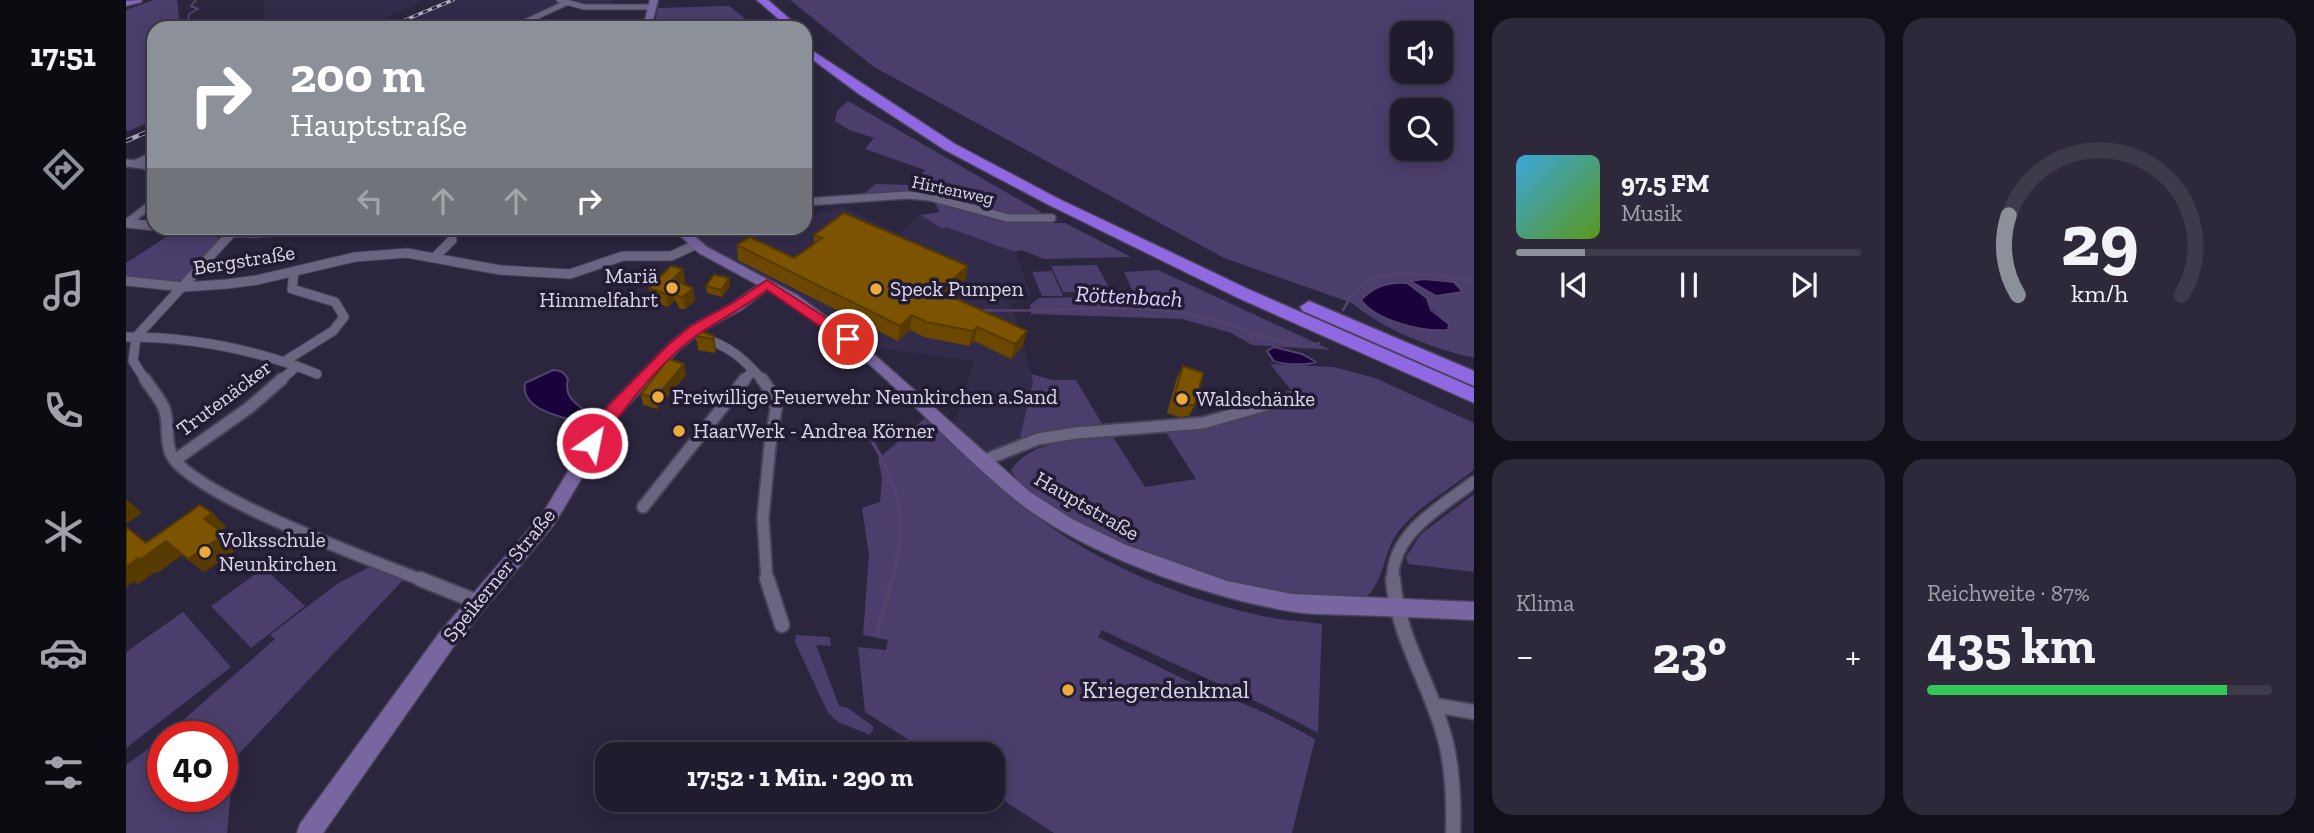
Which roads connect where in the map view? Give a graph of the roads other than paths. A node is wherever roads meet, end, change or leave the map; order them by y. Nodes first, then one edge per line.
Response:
1 (138, 0) edge
2 (559, 0) edge
3 (748, 0) edge
4 (762, 0) edge
5 (566, 3) junction
6 (126, 4) edge
7 (652, 7) edge
8 (527, 21) edge
9 (771, 21) edge
10 (787, 21) edge
11 (812, 42) edge
12 (812, 54) edge
13 (147, 158) edge
14 (126, 163) edge
15 (135, 164) junction
16 (147, 168) edge
17 (812, 202) edge
18 (147, 207) edge
19 (1052, 218) dead end
20 (127, 223) edge
21 (147, 225) edge
22 (230, 235) edge
23 (685, 235) edge
24 (452, 240) dead end
25 (695, 245) junction
26 (434, 258) junction
27 (294, 272) junction
28 (126, 281) edge
29 (767, 284) junction
30 (183, 287) junction
31 (690, 334) junction
32 (131, 337) edge
33 (285, 360) junction
34 (297, 366) junction
35 (752, 370) junction
36 (317, 374) dead end
37 (1474, 379) edge
38 (1474, 396) edge
39 (1291, 398) dead end
40 (175, 460) junction
41 (982, 461) junction
42 (1474, 482) edge
43 (643, 507) dead end
44 (478, 602) junction
45 (1396, 608) junction
46 (1474, 611) edge
47 (782, 625) dead end
48 (1434, 705) junction
49 (1474, 712) edge
50 (309, 832) edge
51 (1453, 833) edge

1 - 6 main road
2 - 5 street
3 - 9 highway
4 - 10 highway
5 - 7 street
5 - 8 street
11 - 37 highway
12 - 38 highway
13 - 15 street
14 - 15 street
15 - 16 street
17 - 19 street, Hirtenweg
18 - 20 street
20 - 21 street
22 - 30 street
23 - 25 main road, Hauptstraße
24 - 26 street
25 - 26 street, Bergstraße
25 - 29 main road, Hauptstraße
26 - 27 street, Bergstraße
27 - 30 street, Bergstraße
27 - 33 street, Trutenäcker
28 - 30 street, Bergstraße
29 - 31 main road, Speikerner Straße
29 - 41 main road, Hauptstraße
30 - 32 street
31 - 35 street
31 - 44 main road, Speikerner Straße
32 - 33 street
32 - 40 street
33 - 34 street, Trutenäcker
34 - 36 street, Trutenäcker
34 - 40 street, Trutenäcker
35 - 43 street
35 - 47 street
39 - 41 street
40 - 44 street
41 - 45 main road, Hauptstraße
42 - 45 street
44 - 50 main road, Speikerner Straße
45 - 46 main road, Hauptstraße
45 - 48 street
48 - 49 street
48 - 51 street

